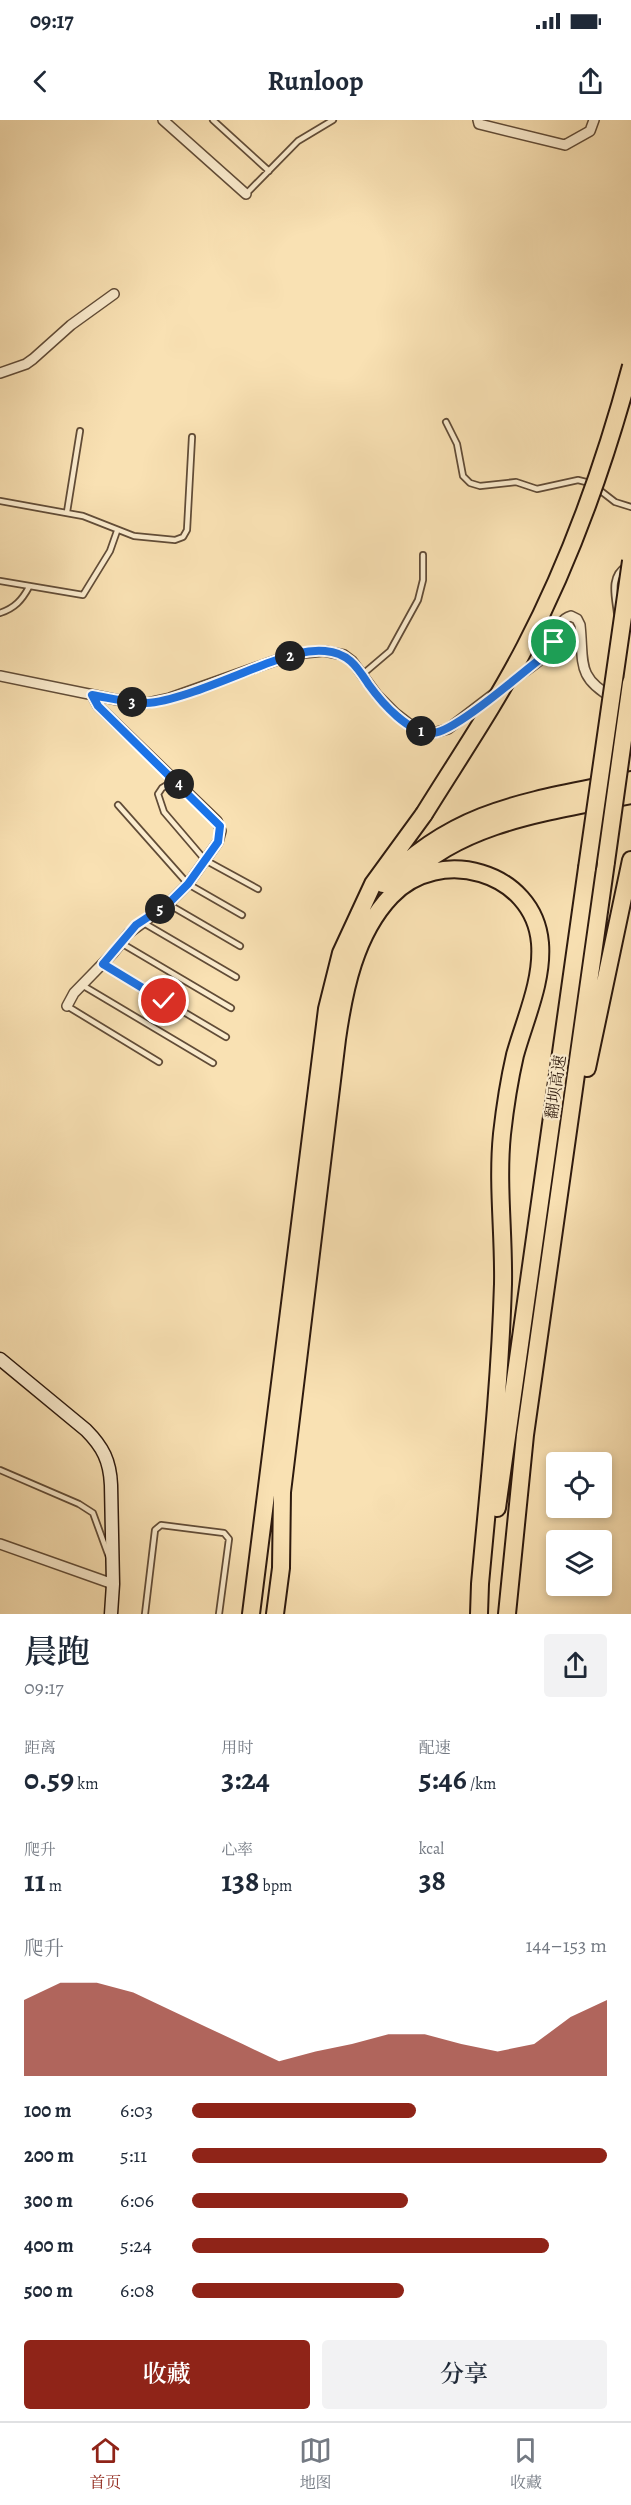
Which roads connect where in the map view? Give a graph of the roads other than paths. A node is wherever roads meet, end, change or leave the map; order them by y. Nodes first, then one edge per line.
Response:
1 (163, 120) edge
2 (213, 120) edge
3 (333, 120) edge
4 (478, 120) edge
5 (594, 120) edge
6 (269, 171) junction
7 (246, 194) joint
8 (114, 294) dead end
9 (631, 366) edge
10 (0, 373) edge
11 (446, 422) dead end
12 (80, 431) dead end
13 (192, 438) dead end
14 (0, 501) edge
15 (631, 507) edge
16 (67, 512) junction
17 (117, 531) junction
18 (423, 555) dead end
19 (631, 562) edge
20 (0, 581) edge
21 (29, 587) junction
22 (0, 613) edge
23 (363, 674) junction
24 (0, 676) edge
25 (607, 679) dead end
26 (631, 683) edge
27 (92, 695) junction
28 (631, 708) edge
29 (175, 780) junction
30 (631, 780) edge
31 (631, 795) edge
32 (118, 804) dead end
33 (205, 860) junction
34 (631, 860) edge
35 (188, 884) junction
36 (258, 889) dead end
37 (391, 896) junction
38 (168, 904) junction
39 (242, 915) dead end
40 (141, 922) junction
41 (353, 927) junction
42 (121, 943) junction
43 (240, 946) dead end
44 (103, 964) junction
45 (236, 977) dead end
46 (82, 985) junction
47 (67, 1006) joint
48 (231, 1008) dead end
49 (226, 1037) dead end
50 (159, 1062) dead end
51 (213, 1063) dead end
52 (557, 1206) junction
53 (0, 1359) edge
54 (0, 1470) edge
55 (0, 1544) edge
56 (112, 1562) junction
57 (113, 1584) junction
58 (111, 1614) edge
59 (145, 1614) edge
60 (219, 1614) edge
61 (251, 1614) edge
62 (275, 1614) edge
63 (479, 1614) edge
64 (484, 1614) edge
65 (507, 1614) edge

1 - 7 street
2 - 6 lane
3 - 6 lane
4 - 5 street
6 - 7 lane
8 - 10 street
9 - 41 highway, bridge
11 - 15 lane
12 - 16 lane
13 - 17 lane
14 - 16 lane
16 - 17 lane
17 - 21 lane
18 - 23 lane
19 - 25 lane
19 - 64 highway, 翻坝高速, bridge
20 - 21 lane
21 - 22 lane
23 - 27 street
23 - 28 street
24 - 27 street
26 - 52 highway, 翻坝高速, bridge
27 - 29 street
29 - 33 street
29 - 33 lane
30 - 41 highway
31 - 37 highway
32 - 35 lane
33 - 35 street
33 - 36 lane
34 - 52 highway
35 - 38 street
35 - 39 lane
37 - 62 highway
37 - 63 highway
38 - 40 street
38 - 43 lane
40 - 42 street
40 - 45 lane
41 - 61 highway
42 - 44 street
42 - 48 lane
44 - 46 street
44 - 49 lane
46 - 47 street
46 - 51 lane
47 - 50 lane
52 - 65 highway, 翻坝高速
53 - 56 street
54 - 56 lane
55 - 57 street
56 - 57 street
57 - 58 street
59 - 60 lane

